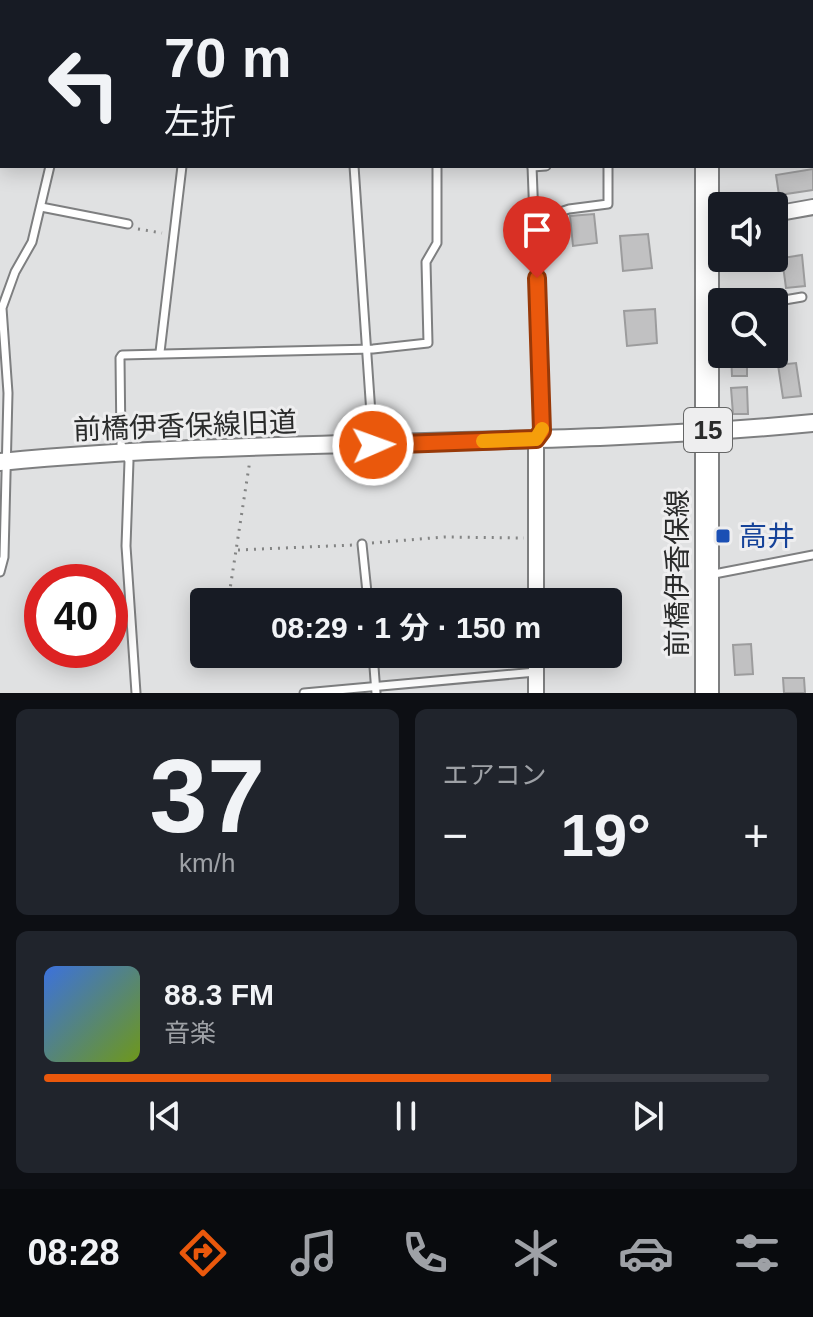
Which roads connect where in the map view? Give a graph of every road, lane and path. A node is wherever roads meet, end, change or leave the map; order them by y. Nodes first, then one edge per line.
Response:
1 (50, 168) edge
2 (182, 168) edge
3 (354, 168) edge
4 (437, 168) edge
5 (532, 168) edge
6 (608, 168) edge
7 (707, 168) edge
8 (711, 192) edge
9 (41, 207) junction
10 (813, 207) edge
11 (788, 211) edge
12 (128, 224) joint
13 (560, 224) dead end
14 (171, 234) junction
15 (802, 297) dead end
16 (788, 299) edge
17 (366, 348) junction
18 (160, 352) junction
19 (712, 368) edge
20 (813, 423) edge
21 (708, 433) junction
22 (536, 439) junction
23 (373, 445) junction
24 (250, 449) junction
25 (125, 452) junction
26 (3, 462) edge
27 (536, 538) junction
28 (362, 544) junction
29 (238, 550) junction
30 (813, 555) edge
31 (0, 572) edge
32 (706, 575) junction
33 (231, 588) edge
34 (367, 588) edge
35 (536, 588) edge
36 (374, 668) edge
37 (536, 668) edge
38 (536, 672) junction
39 (376, 690) edge
40 (136, 693) edge
41 (304, 693) edge
42 (536, 693) edge
43 (707, 693) edge

1 - 9 lane
2 - 14 lane
3 - 17 lane
4 - 17 lane
5 - 22 lane
6 - 13 lane
7 - 8 main road, 前橋伊香保線 / 15
9 - 12 lane
9 - 26 lane
10 - 11 street
12 - 14 path
14 - 18 lane
15 - 16 lane
17 - 18 lane
17 - 23 lane
18 - 25 lane
19 - 21 main road, 前橋伊香保線 / 15
20 - 21 street, 前橋伊香保線旧道
21 - 22 street, 前橋伊香保線旧道
21 - 32 main road, 前橋伊香保線 / 15
22 - 23 street, 前橋伊香保線旧道
22 - 27 street
23 - 24 street, 前橋伊香保線旧道
24 - 25 street, 前橋伊香保線旧道
24 - 29 path
25 - 26 street, 前橋伊香保線旧道
25 - 40 lane
26 - 31 lane
27 - 28 path
27 - 35 street
28 - 29 path
28 - 34 lane
29 - 33 path
30 - 32 lane
32 - 43 main road, 前橋伊香保線 / 15
36 - 39 lane
37 - 38 street
38 - 39 lane
38 - 42 street
39 - 41 lane

